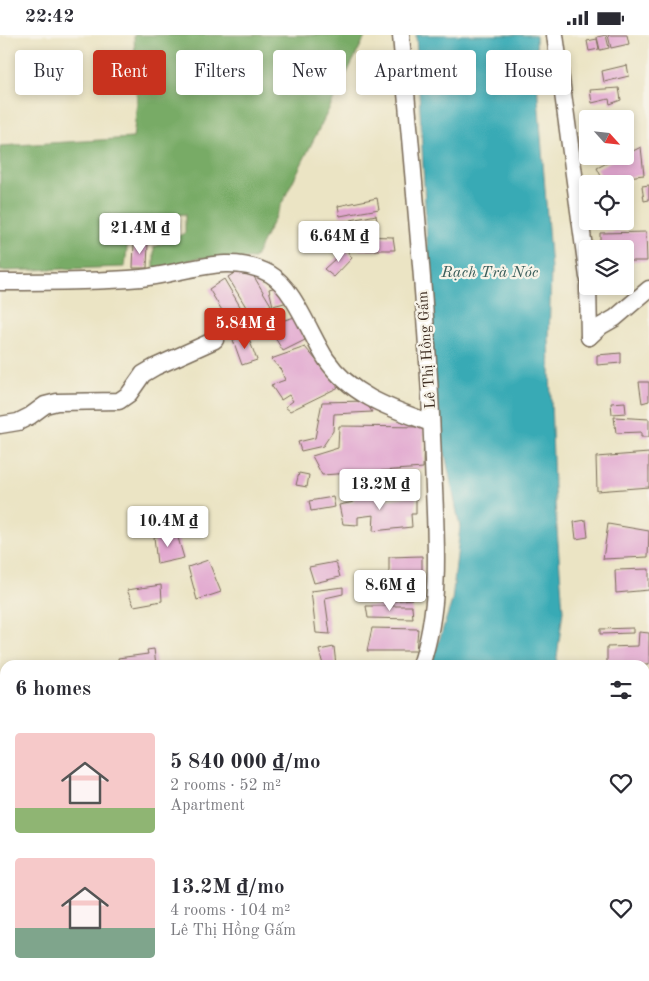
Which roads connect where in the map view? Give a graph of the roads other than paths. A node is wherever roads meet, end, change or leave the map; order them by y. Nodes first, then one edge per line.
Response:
1 (401, 35) edge
2 (555, 35) edge
3 (583, 240) edge
4 (0, 282) edge
5 (649, 289) edge
6 (588, 295) edge
7 (215, 340) dead end
8 (431, 423) junction
9 (0, 425) edge
10 (423, 660) edge

1 - 8 street, Lê Thị Hồng Gấm
2 - 3 street
4 - 8 street
5 - 6 street
7 - 9 street
8 - 10 street, Lê Thị Hồng Gấm

